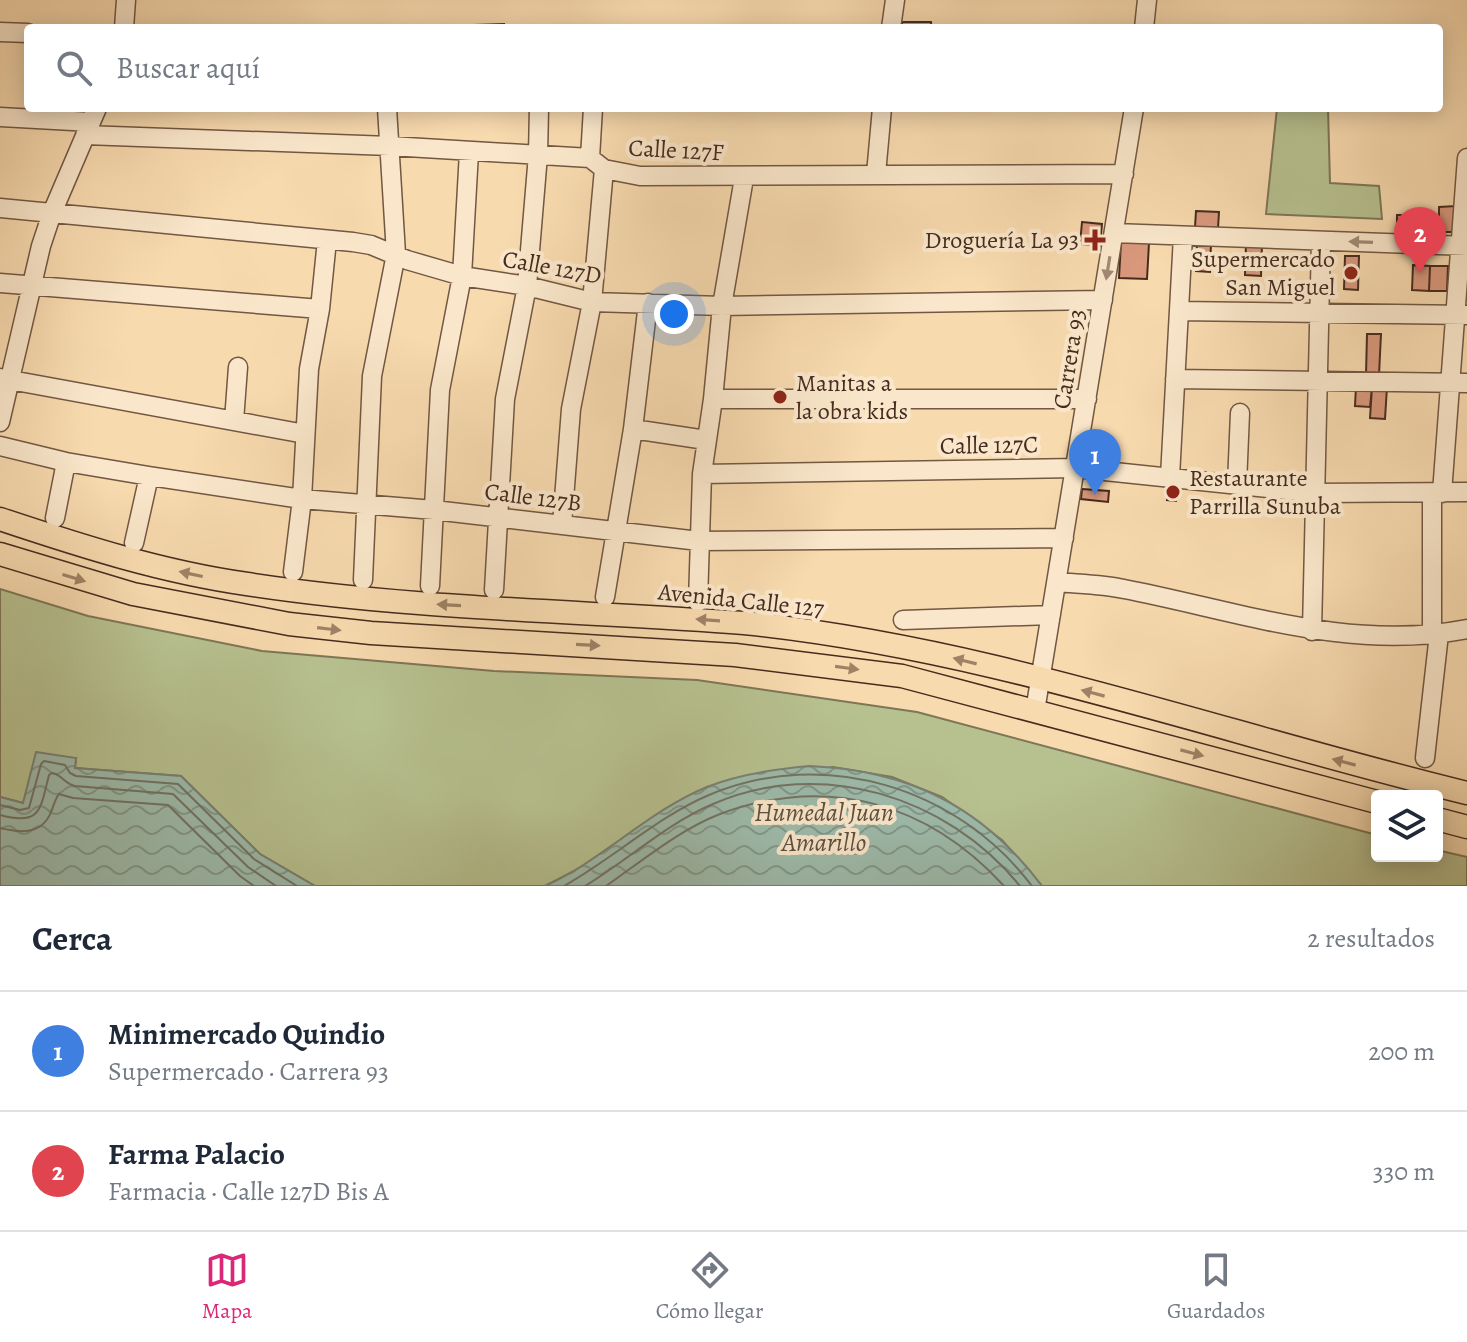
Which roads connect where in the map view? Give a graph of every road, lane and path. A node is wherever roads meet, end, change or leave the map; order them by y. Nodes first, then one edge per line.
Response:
1 (126, 0) edge
2 (895, 0) edge
3 (1147, 0) edge
4 (124, 24) edge
5 (892, 24) edge
6 (1144, 24) edge
7 (0, 32) edge
8 (24, 33) edge
9 (387, 112) edge
10 (539, 112) edge
11 (593, 112) edge
12 (882, 112) edge
13 (1133, 112) edge
14 (0, 117) edge
15 (91, 122) edge
16 (390, 146) junction
17 (469, 152) junction
18 (538, 155) junction
19 (1467, 158) edge
20 (597, 164) junction
21 (876, 174) junction
22 (1124, 174) junction
23 (744, 178) junction
24 (0, 208) edge
25 (52, 213) junction
26 (1114, 233) junction
27 (1183, 236) junction
28 (327, 240) junction
29 (1321, 241) junction
30 (1464, 246) edge
31 (396, 254) junction
32 (462, 276) junction
33 (0, 283) edge
34 (32, 286) junction
35 (527, 286) junction
36 (1103, 300) junction
37 (592, 302) junction
38 (648, 303) junction
39 (722, 306) junction
40 (320, 309) junction
41 (1179, 311) junction
42 (1319, 313) junction
43 (1461, 315) edge
44 (238, 367) dead end
45 (5, 379) edge
46 (1175, 379) junction
47 (1318, 381) junction
48 (1459, 383) edge
49 (713, 399) junction
50 (1087, 399) junction
51 (1240, 413) dead end
52 (234, 421) junction
53 (0, 422) edge
54 (633, 429) junction
55 (305, 434) junction
56 (706, 440) junction
57 (0, 446) edge
58 (66, 462) junction
59 (1076, 468) junction
60 (702, 474) junction
61 (149, 476) junction
62 (1170, 477) junction
63 (1237, 484) junction
64 (1467, 492) edge
65 (1315, 493) junction
66 (1437, 493) junction
67 (302, 499) junction
68 (365, 504) junction
69 (434, 510) junction
70 (499, 517) junction
71 (55, 518) dead end
72 (0, 519) edge
73 (562, 525) junction
74 (615, 532) junction
75 (1064, 538) junction
76 (699, 541) junction
77 (134, 543) dead end
78 (0, 554) edge
79 (293, 572) dead end
80 (363, 580) dead end
81 (1057, 582) junction
82 (430, 586) dead end
83 (494, 590) dead end
84 (605, 597) dead end
85 (698, 602) dead end
86 (1051, 615) junction
87 (903, 620) dead end
88 (1467, 629) edge
89 (1312, 631) junction
90 (1435, 634) junction
91 (1041, 679) junction
92 (1035, 711) junction
93 (1425, 758) dead end
94 (1467, 793) edge
95 (1371, 800) edge
96 (1443, 821) edge
97 (1467, 827) edge

1 - 4 street
2 - 5 street
3 - 6 street
7 - 8 street
9 - 16 street
10 - 18 street
11 - 20 street
12 - 21 street
13 - 22 street, Carrera 93
14 - 15 street, Calle 127F
15 - 16 street, Calle 127F
15 - 25 street
16 - 17 street, Calle 127F
16 - 31 street
17 - 18 street, Calle 127F
17 - 32 street
18 - 20 street, Calle 127F
18 - 35 street
19 - 30 street
20 - 23 street, Calle 127F
20 - 37 street
21 - 22 street, Calle 127F
21 - 23 street, Calle 127F
22 - 26 street, Carrera 93
23 - 39 street
24 - 25 street, Calle 127D
25 - 28 street, Calle 127D
25 - 34 street
26 - 27 street
26 -> 36 street, Carrera 93
27 - 29 street
27 - 41 street
28 - 31 street, Calle 127D
28 - 40 street
30 -> 29 street
29 - 42 street
30 - 43 street
31 - 32 street, Calle 127D
31 - 68 street
32 - 35 street, Calle 127D
32 - 69 street
33 - 34 street
34 - 40 street
34 - 45 street
35 - 37 street, Calle 127D
35 - 70 street
36 - 39 street, Calle 127D
36 - 50 street, Carrera 93
37 - 38 street, Calle 127D
37 - 73 street
38 - 39 street, Calle 127D
38 - 54 street
39 - 49 street
40 - 55 street
41 - 42 street
41 - 46 street
42 - 43 street
42 - 47 street
43 - 48 street
44 - 52 street
45 - 52 street
45 - 53 street
46 - 47 street
46 - 62 street
47 - 48 street
47 - 65 street
48 - 66 street
49 - 50 street
49 - 56 street
50 - 59 street, Carrera 93
51 - 63 street
52 - 55 street
54 - 56 street
54 - 74 street
55 - 67 street
56 - 60 street
57 - 58 street, Calle 127B
58 - 61 street, Calle 127B
58 - 71 street
59 - 60 street, Calle 127C
59 - 62 street, Calle 127C
59 - 75 street, Carrera 93
60 - 76 street
61 - 67 street, Calle 127B
61 - 77 street
62 - 63 street, Calle 127C
63 - 65 street, Calle 127C
64 - 66 street, Calle 127C
65 - 66 street, Calle 127C
65 - 89 street
66 - 90 street
67 - 68 street, Calle 127B
67 - 79 street
68 - 69 street, Calle 127B
68 - 80 street
69 - 70 street, Calle 127B
69 - 82 street
70 - 73 street, Calle 127B
70 - 83 street
91 -> 72 main road, Avenida Calle 127
73 - 74 street, Calle 127B
74 - 76 street, Calle 127B
74 - 84 street
75 - 76 street, Calle 127B
75 - 81 street, Carrera 93
76 - 85 street
78 -> 92 main road
81 - 86 street, Carrera 93
81 - 89 street
86 - 87 street
86 - 91 street, Carrera 93
88 - 90 street
89 - 90 street
90 - 93 street
91 - 92 street, Carrera 93
94 -> 91 main road, Avenida Calle 127
92 -> 95 main road
96 - 97 main road

